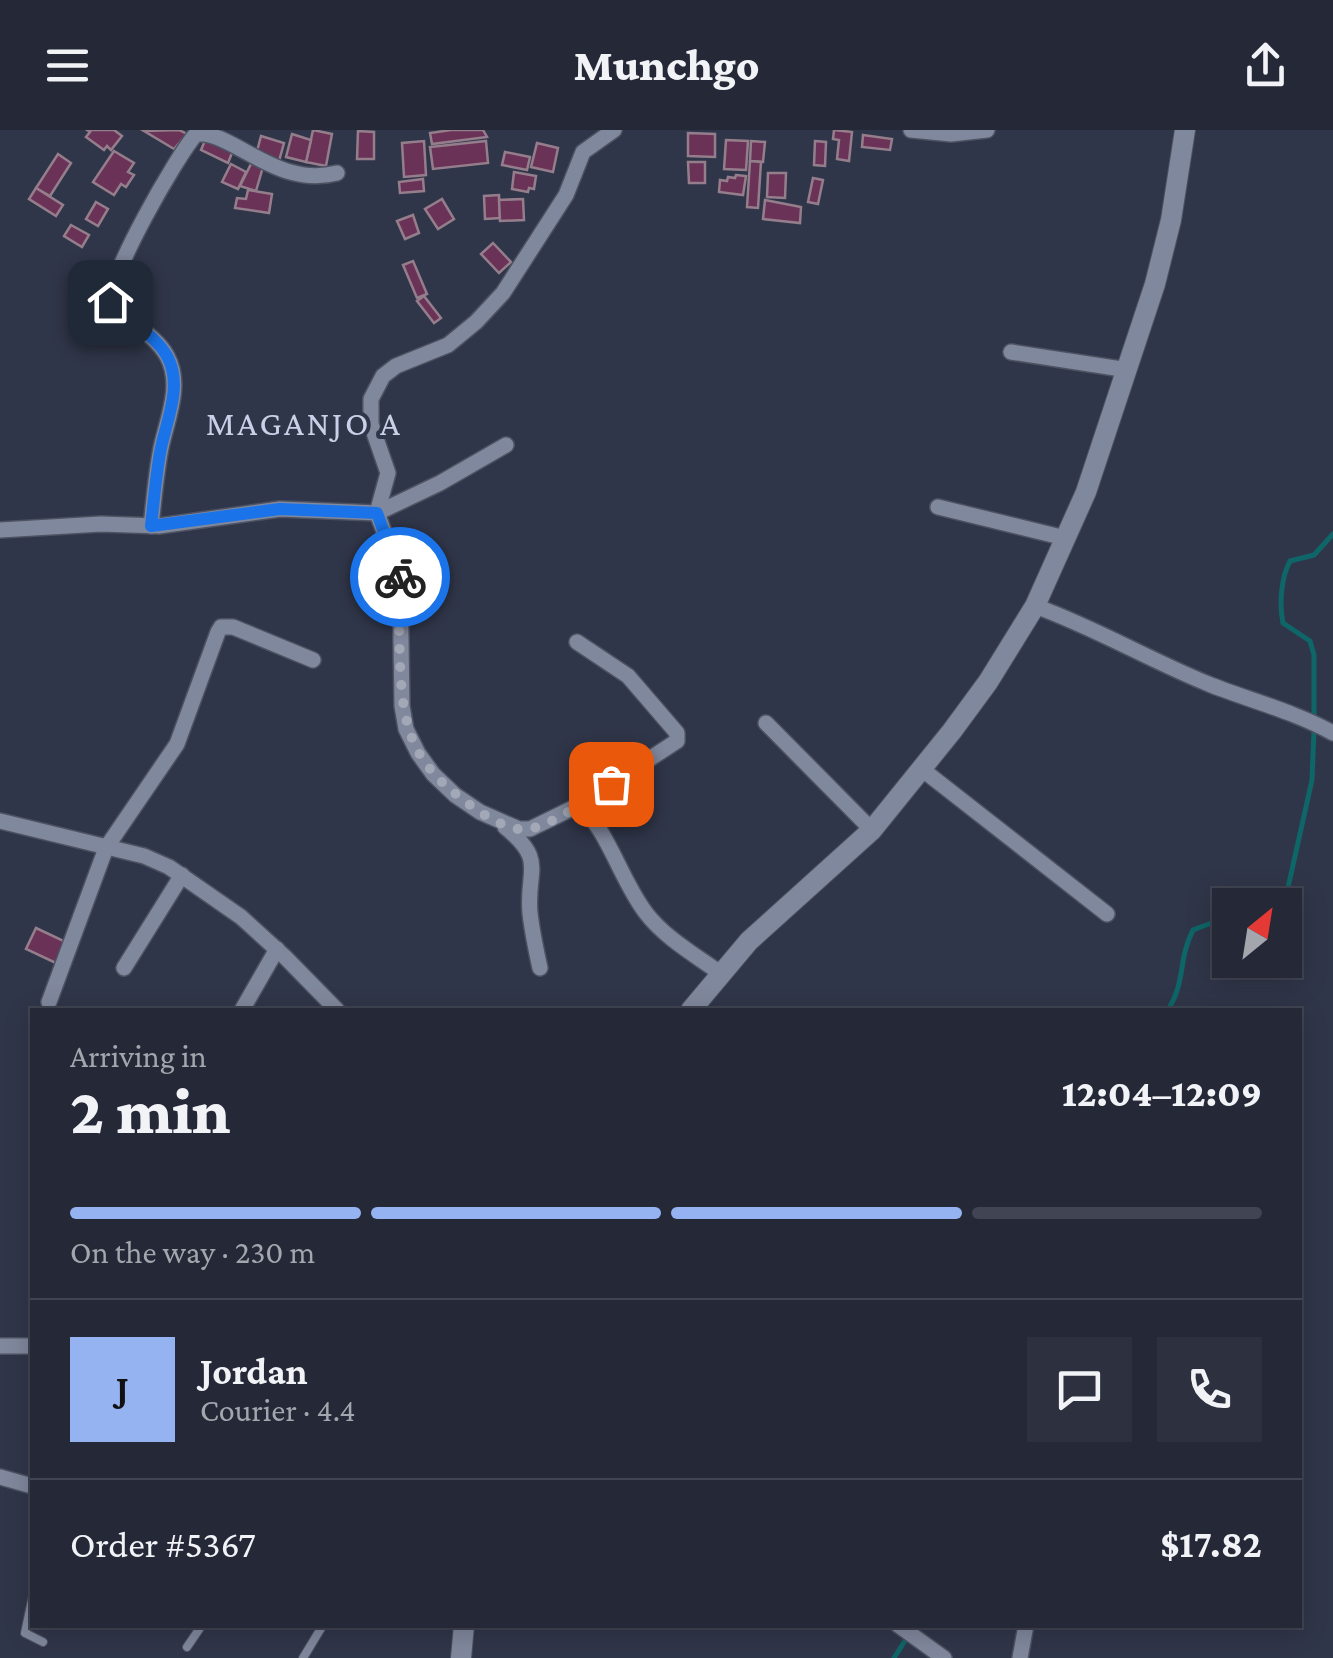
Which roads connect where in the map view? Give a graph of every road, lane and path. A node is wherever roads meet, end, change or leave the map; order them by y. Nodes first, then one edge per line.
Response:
1 (614, 130) edge
2 (910, 130) edge
3 (987, 130) edge
4 (1185, 130) edge
5 (337, 173) dead end
6 (1011, 352) dead end
7 (1128, 370) junction
8 (506, 444) dead end
9 (938, 507) dead end
10 (377, 513) junction
11 (151, 526) junction
12 (0, 530) edge
13 (1065, 538) junction
14 (1035, 606) junction
15 (577, 642) dead end
16 (314, 660) dead end
17 (766, 723) dead end
18 (1319, 727) edge
19 (923, 770) junction
20 (578, 805) junction
21 (0, 820) edge
22 (498, 822) junction
23 (872, 830) junction
24 (106, 848) junction
25 (182, 875) junction
26 (1107, 914) dead end
27 (277, 949) junction
28 (124, 968) dead end
29 (540, 968) dead end
30 (720, 973) junction
31 (49, 1002) dead end
32 (243, 1008) edge
33 (334, 1008) edge
34 (692, 1008) edge
35 (0, 1346) edge
36 (30, 1346) edge
37 (0, 1477) edge
38 (30, 1485) edge
39 (30, 1609) edge
40 (200, 1628) edge
41 (321, 1628) edge
42 (464, 1628) edge
43 (902, 1628) edge
44 (1025, 1628) edge
45 (43, 1642) dead end
46 (187, 1647) dead end
47 (302, 1658) edge
48 (461, 1658) edge
49 (944, 1658) edge
50 (1020, 1658) edge

1 - 10 street
2 - 3 street
4 - 7 street
5 - 11 street
6 - 7 street
7 - 13 street
8 - 10 street
9 - 13 street
10 - 11 street
10 - 22 street
11 - 12 street
13 - 14 street
14 - 18 street
14 - 19 street
15 - 20 street
16 - 24 street
17 - 23 street
19 - 23 street
19 - 26 street
20 - 22 street
20 - 30 street
21 - 24 street
22 - 29 street
23 - 30 street
24 - 25 street
24 - 31 street
25 - 27 street
25 - 28 street
27 - 32 street
27 - 33 street
30 - 34 street
35 - 36 street
37 - 38 street
39 - 45 lane
40 - 46 lane
41 - 47 lane
42 - 48 street
43 - 49 street
44 - 50 street

